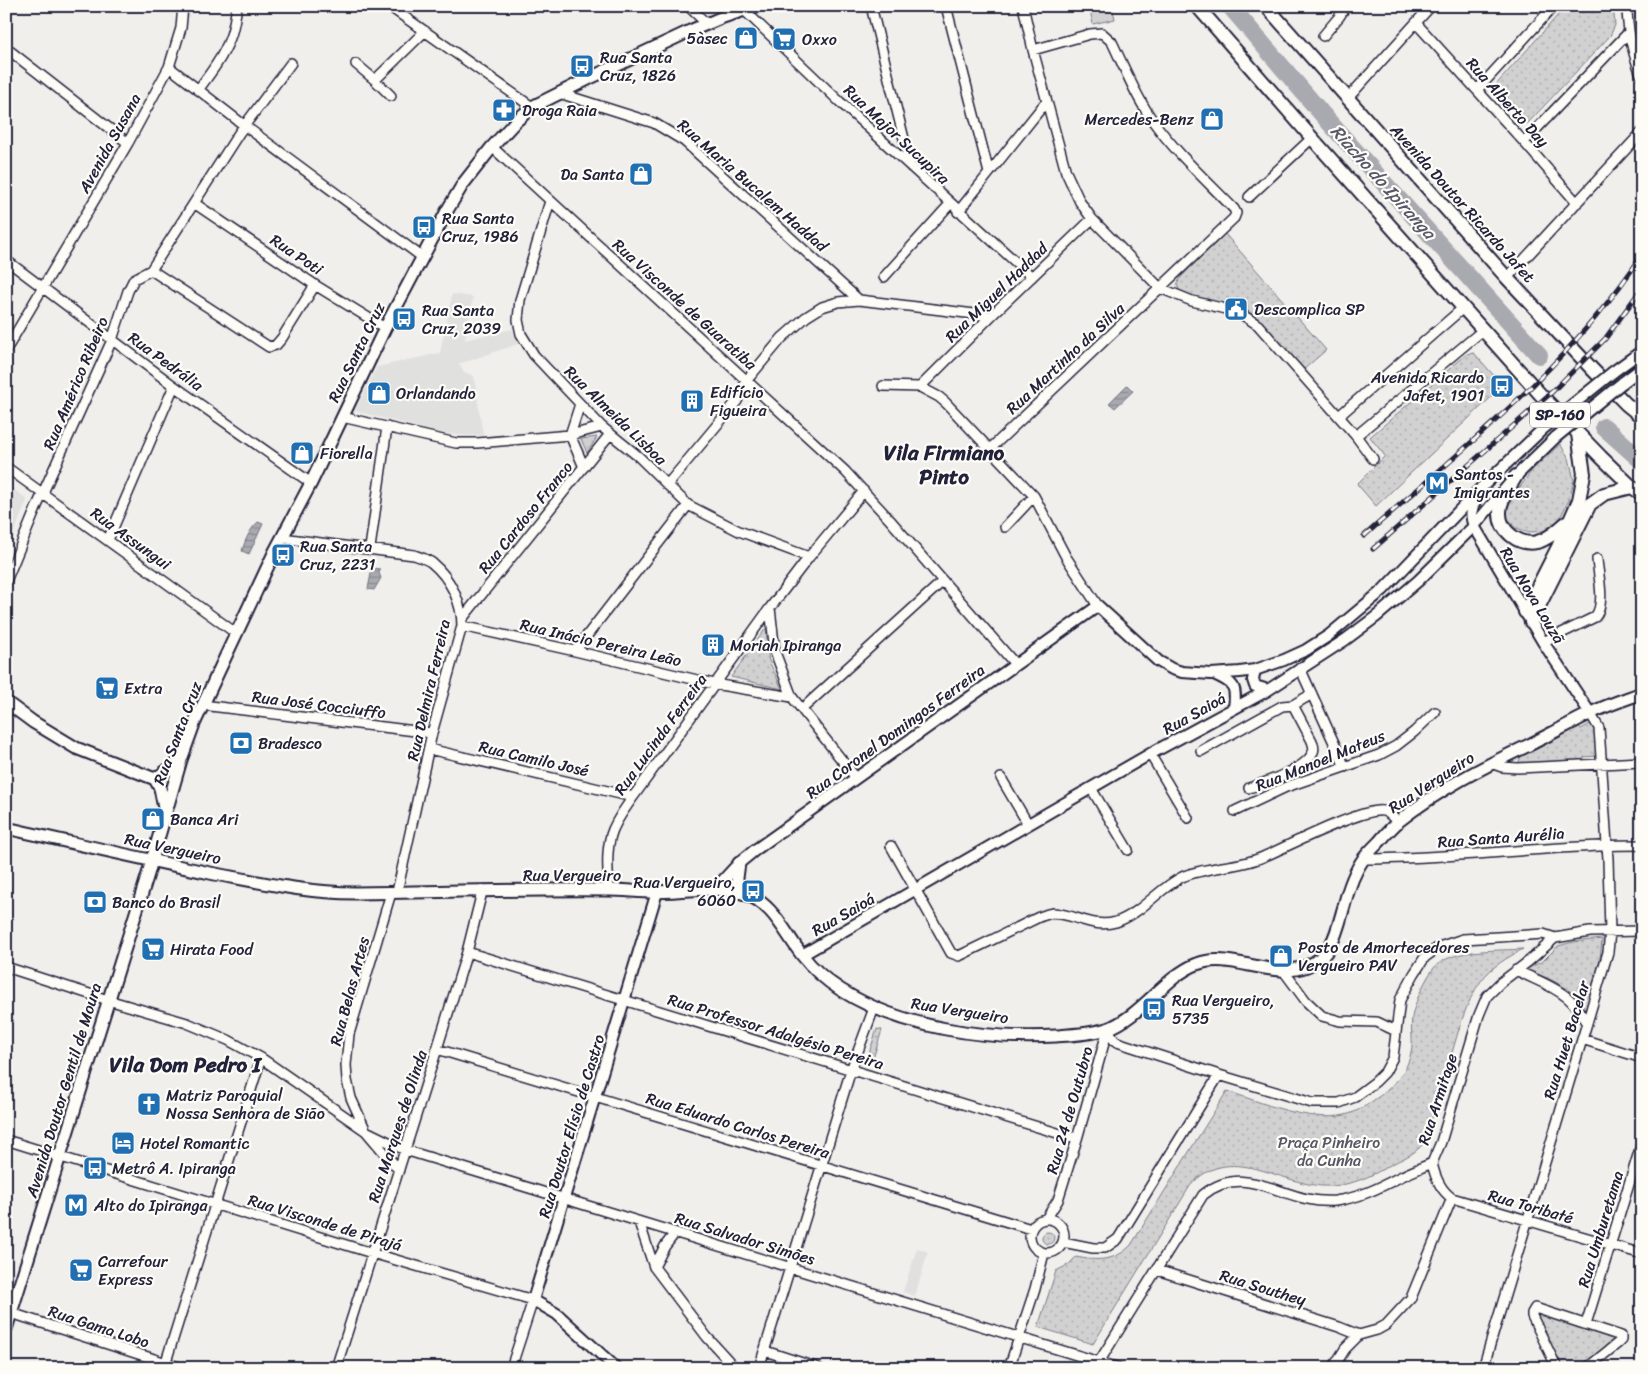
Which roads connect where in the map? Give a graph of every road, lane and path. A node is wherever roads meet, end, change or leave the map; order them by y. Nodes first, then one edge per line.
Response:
1 (183, 6) edge
2 (237, 6) edge
3 (389, 6) edge
4 (688, 6) edge
5 (757, 6) edge
6 (871, 6) edge
7 (946, 6) edge
8 (1023, 6) edge
9 (1197, 6) edge
10 (1266, 6) edge
11 (1346, 6) edge
12 (1431, 6) edge
13 (1554, 6) edge
14 (1627, 6) edge
15 (744, 10) junction
16 (1416, 23) junction
17 (707, 24) junction
18 (425, 31) junction
19 (1628, 32) junction
20 (1323, 36) dead end
21 (1033, 50) junction
22 (6, 52) edge
23 (291, 63) dead end
24 (356, 64) dead end
25 (169, 67) junction
26 (1642, 77) edge
27 (375, 80) junction
28 (198, 90) junction
29 (1477, 90) junction
30 (559, 93) junction
31 (391, 96) dead end
32 (1348, 98) junction
33 (1046, 102) junction
34 (532, 107) junction
35 (245, 126) junction
36 (1642, 132) edge
37 (1312, 138) junction
38 (1524, 142) junction
39 (128, 143) junction
40 (492, 147) junction
41 (912, 167) junction
42 (989, 173) junction
43 (1249, 198) dead end
44 (550, 201) junction
45 (194, 203) junction
46 (1577, 203) junction
47 (950, 204) junction
48 (958, 212) junction
49 (1092, 219) junction
50 (422, 258) junction
51 (6, 260) edge
52 (151, 270) junction
53 (884, 277) dead end
54 (1032, 277) junction
55 (1507, 278) junction
56 (315, 285) junction
57 (44, 288) junction
58 (1160, 288) junction
59 (859, 300) junction
60 (1463, 308) junction
61 (991, 316) junction
62 (385, 328) junction
63 (1483, 330) junction
64 (112, 340) junction
65 (6, 350) edge
66 (1642, 351) edge
67 (1642, 368) edge
68 (747, 380) junction
69 (174, 386) junction
70 (883, 386) dead end
71 (920, 387) junction
72 (580, 404) junction
73 (1339, 416) junction
74 (342, 417) junction
75 (1642, 417) edge
76 (387, 427) junction
77 (602, 427) junction
78 (610, 434) junction
79 (1578, 434) junction
80 (570, 435) junction
81 (1356, 436) junction
82 (990, 449) junction
83 (1373, 459) dead end
84 (6, 467) edge
85 (584, 467) junction
86 (1516, 476) junction
87 (311, 483) junction
88 (667, 485) junction
89 (1482, 487) junction
90 (864, 491) junction
91 (1637, 491) edge
92 (44, 493) junction
93 (1034, 496) junction
94 (688, 505) junction
95 (1573, 516) junction
96 (1474, 526) junction
97 (1005, 527) dead end
98 (282, 538) junction
99 (108, 540) junction
100 (370, 548) junction
101 (809, 557) junction
102 (1597, 559) dead end
103 (6, 580) edge
104 (943, 582) junction
105 (1098, 606) junction
106 (770, 608) junction
107 (1528, 617) junction
108 (462, 622) junction
109 (237, 634) junction
110 (1543, 642) junction
111 (575, 651) junction
112 (1015, 664) junction
113 (1300, 668) junction
114 (1255, 670) junction
115 (1214, 674) junction
116 (714, 684) junction
117 (1268, 690) junction
118 (1642, 693) edge
119 (1312, 694) junction
120 (792, 697) junction
121 (6, 702) edge
122 (202, 705) junction
123 (1293, 705) junction
124 (1234, 708) junction
125 (802, 709) junction
126 (1435, 712) dead end
127 (1590, 713) junction
128 (432, 733) junction
129 (429, 749) junction
130 (1202, 751) dead end
131 (1150, 754) junction
132 (181, 760) junction
133 (1642, 762) edge
134 (1492, 763) junction
135 (1601, 763) junction
136 (1345, 767) junction
137 (856, 778) junction
138 (1001, 778) dead end
139 (155, 779) junction
140 (1092, 788) junction
141 (1248, 788) dead end
142 (633, 797) junction
143 (1235, 811) dead end
144 (165, 812) junction
145 (1188, 818) dead end
146 (1397, 822) junction
147 (1028, 824) junction
148 (6, 828) edge
149 (1606, 845) junction
150 (1642, 845) edge
151 (891, 846) dead end
152 (1128, 850) dead end
153 (1363, 859) junction
154 (152, 861) junction
155 (738, 863) junction
156 (716, 888) junction
157 (916, 889) junction
158 (608, 890) junction
159 (394, 892) junction
160 (482, 892) junction
161 (657, 892) junction
162 (739, 892) junction
163 (1642, 931) edge
164 (1610, 932) junction
165 (1555, 938) junction
166 (467, 952) junction
167 (802, 956) junction
168 (6, 967) edge
169 (1283, 970) junction
170 (1516, 970) junction
171 (108, 1000) junction
172 (625, 1000) junction
173 (874, 1008) junction
174 (1588, 1023) junction
175 (1108, 1029) junction
176 (1396, 1031) junction
177 (1582, 1039) junction
178 (437, 1049) junction
179 (261, 1058) junction
180 (1642, 1058) edge
181 (851, 1070) junction
182 (1219, 1075) junction
183 (595, 1097) junction
184 (351, 1098) junction
185 (338, 1112) junction
186 (366, 1131) junction
187 (1077, 1139) junction
188 (6, 1140) edge
189 (1642, 1142) edge
190 (405, 1150) junction
191 (60, 1157) junction
192 (1432, 1163) junction
193 (821, 1167) junction
194 (399, 1170) junction
195 (1452, 1198) junction
196 (564, 1199) junction
197 (1058, 1200) junction
198 (214, 1204) junction
199 (1046, 1219) junction
200 (1527, 1220) junction
201 (639, 1222) junction
202 (1058, 1224) junction
203 (1031, 1229) junction
204 (675, 1233) junction
205 (1063, 1242) junction
206 (1611, 1245) junction
207 (372, 1253) junction
208 (1044, 1254) junction
209 (1642, 1254) edge
210 (654, 1267) junction
211 (791, 1268) junction
212 (1157, 1270) junction
213 (533, 1300) junction
214 (9, 1312) edge
215 (1586, 1324) junction
216 (6, 1329) edge
217 (1359, 1335) junction
218 (1019, 1338) junction
219 (765, 1351) junction
220 (1099, 1362) junction
221 (164, 1365) edge
222 (182, 1368) edge
223 (336, 1368) edge
224 (511, 1368) edge
225 (616, 1368) edge
226 (735, 1368) edge
227 (760, 1368) edge
228 (818, 1368) edge
229 (1009, 1368) edge
230 (1119, 1368) edge
231 (1332, 1368) edge
232 (1483, 1368) edge
233 (1557, 1368) edge
234 (1587, 1368) edge

1 - 25 street, Avenida Susana
2 - 28 street
3 - 18 street
4 - 17 street
5 - 15 main road, Rua Santa Cruz
6 - 41 street
7 - 42 street
8 - 21 street
9 - 37 main road, SP-160
10 - 32 main road, Avenida Doutor Ricardo Jafet
11 - 20 street
12 - 16 street
13 - 29 street
14 - 19 street
15 - 17 main road, Rua Santa Cruz
15 - 41 street, Rua Major Sucupira
16 - 29 street, Rua Alberto Day
16 - 32 street
17 - 30 main road, Rua Santa Cruz
18 - 27 street
18 - 34 street
19 - 26 street
19 - 38 street
21 - 33 street
21 - 58 street, Rua Martinho da Silva
22 - 39 street
23 - 35 street, Rua Américo Ribeiro
24 - 27 street
25 - 28 street
25 - 39 street, Avenida Susana
27 - 31 street
28 - 35 street
29 - 38 street, Rua Alberto Day
30 - 34 main road, Rua Santa Cruz
30 - 59 street, Rua Maria Bucalem Haddad
32 - 55 main road, Avenida Doutor Ricardo Jafet
33 - 42 street
33 - 49 street
34 - 40 main road, Rua Santa Cruz
35 - 45 street, Rua Américo Ribeiro
35 - 50 street
36 - 46 street
37 - 43 street
37 - 60 main road, SP-160
38 - 46 street, Rua Alberto Day
39 - 57 street, Avenida Susana
40 - 44 street, Rua Visconde de Guaratiba
40 - 50 main road, Rua Santa Cruz
41 - 47 street, Rua Major Sucupira
42 - 48 street
44 - 68 street, Rua Visconde de Guaratiba
44 - 72 street, Rua Almeida Lisboa
45 - 52 street, Rua Américo Ribeiro
45 - 56 street, Rua Poti
46 - 55 street
47 - 48 street, Rua Major Sucupira
47 - 53 street
48 - 54 street, Rua Major Sucupira
49 - 54 street, Rua Miguel Haddad
49 - 58 street
50 - 62 main road, Rua Santa Cruz
51 - 57 street, Rua Pedrália
52 - 56 street
52 - 64 street, Rua Américo Ribeiro
54 - 61 street, Rua Miguel Haddad
55 - 75 main road, Avenida Doutor Ricardo Jafet
56 - 62 street, Rua Poti
57 - 64 street, Rua Pedrália
57 - 65 street, Avenida Susana
58 - 73 street
58 - 82 street, Rua Martinho da Silva
59 - 61 street
59 - 68 street
60 - 63 main road, SP-160
60 - 73 street
61 - 71 street, Rua Miguel Haddad
62 - 74 main road, Rua Santa Cruz
63 - 79 main road, SP-160
63 - 81 street
64 - 69 street, Rua Pedrália
64 - 92 street, Rua Américo Ribeiro
66 - 89 street, bridge
67 - 86 street, Rua Saioá, bridge
68 - 88 street
68 - 90 street, Rua Visconde de Guaratiba
69 - 87 street, Rua Pedrália
69 - 99 street
70 - 71 street
71 - 82 street
72 - 77 street, Rua Almeida Lisboa
72 - 80 street
73 - 81 street
74 - 76 street
74 - 87 main road, Rua Santa Cruz
76 - 80 street
76 - 100 street
77 - 78 street, Rua Almeida Lisboa
77 - 80 street
78 - 85 street, Rua Cardoso Franco
78 - 88 street, Rua Almeida Lisboa
79 - 91 main road, SP-160
79 - 95 main road
80 - 85 street
81 - 83 street
82 - 93 street
84 - 92 street, Rua Assungui
85 - 108 street, Rua Cardoso Franco
86 - 95 main road
86 - 96 street, Rua Saioá
87 - 98 main road, Rua Santa Cruz
88 - 94 street, Rua Almeida Lisboa
89 - 96 street
89 - 114 street
90 - 101 street, Rua Lucinda Ferreira
90 - 104 street, Rua Visconde de Guaratiba
91 - 107 main road
92 - 99 street, Rua Assungui
92 - 103 street, Rua Américo Ribeiro
93 - 97 street
93 - 105 street
94 - 101 street, Rua Almeida Lisboa
94 - 111 street
95 - 107 main road
96 - 107 street, Rua Nova Louzã
96 - 113 street, Rua Saioá
98 - 100 street, Rua Delmira Ferreira
98 - 109 main road, Rua Santa Cruz
99 - 109 street, Rua Assungui
100 - 108 street, Rua Delmira Ferreira
101 - 106 street, Rua Lucinda Ferreira
102 - 110 street
104 - 112 street, Rua Visconde de Guaratiba
104 - 125 street
105 - 112 street, Rua Coronel Domingos Ferreira
105 - 115 street
106 - 116 street, Rua Lucinda Ferreira
106 - 120 street
107 - 110 street, Rua Nova Louzã
108 - 111 street, Rua Inácio Pereira Leão
108 - 128 street, Rua Delmira Ferreira
109 - 122 main road, Rua Santa Cruz
110 - 127 street, Rua Nova Louzã
111 - 116 street, Rua Inácio Pereira Leão
112 - 137 street, Rua Coronel Domingos Ferreira
113 - 117 street, Rua Saioá
113 - 119 street
114 - 115 street
114 - 117 street
115 - 124 street
116 - 120 street, Rua Inácio Pereira Leão
116 - 142 street, Rua Lucinda Ferreira
117 - 124 street, Rua Saioá
118 - 127 main road, Rua Vergueiro
119 - 123 street
119 - 136 street
120 - 125 street
121 - 139 main road
122 - 128 street, Rua José Cocciuffo
122 - 132 main road, Rua Santa Cruz
123 - 130 street
123 - 141 street
124 - 131 street, Rua Saioá
125 - 137 street
126 - 136 street, Rua Manoel Mateus
127 - 134 main road, Rua Vergueiro
127 - 135 street, Rua Huet Bacelar
128 - 129 street, Rua Delmira Ferreira
129 - 142 street, Rua Camilo José
129 - 159 street, Rua Delmira Ferreira
131 - 140 street, Rua Saioá
131 - 145 street
132 - 139 main road
132 - 144 main road, Rua Santa Cruz
133 - 135 street
134 - 135 street
134 - 146 main road, Rua Vergueiro
135 - 149 street, Rua Huet Bacelar
136 - 143 street, Rua Manoel Mateus
137 - 155 street, Rua Coronel Domingos Ferreira
138 - 147 street
139 - 144 main road
140 - 147 street, Rua Saioá
140 - 152 street
142 - 158 street, Rua Lucinda Ferreira
144 - 154 main road, Rua Santa Cruz
146 - 153 main road, Rua Vergueiro
146 - 157 street
147 - 157 street, Rua Saioá
148 - 154 main road, Rua Vergueiro
149 - 150 street, Rua Santa Aurélia
149 - 153 street, Rua Santa Aurélia
149 - 164 street, Rua Huet Bacelar
151 - 157 street
153 - 169 main road, Rua Vergueiro
154 - 159 main road, Rua Vergueiro
154 - 171 main road, Avenida Doutor Gentil de Moura
155 - 156 street, Rua Coronel Domingos Ferreira
155 - 162 main road
156 - 161 main road, Rua Vergueiro
156 - 162 main road, Rua Vergueiro
157 - 167 street, Rua Saioá
158 - 160 main road, Rua Vergueiro
158 - 161 main road, Rua Vergueiro
159 - 160 main road, Rua Vergueiro
159 - 184 street, Rua Belas Artes
160 - 166 street, Rua Marques de Olinda
161 - 172 street, Rua Doutor Elísio de Castro
162 - 167 main road, Rua Vergueiro
163 - 164 street
164 - 165 street
164 - 174 street, Rua Huet Bacelar
165 - 170 street, Rua Armitage
165 - 176 street
166 - 172 street, Rua Professor Adalgésio Pereira
166 - 178 street, Rua Marques de Olinda
167 - 173 main road, Rua Vergueiro
168 - 171 street, Rua Salvador Simões
169 - 175 main road, Rua Vergueiro
169 - 176 street
170 - 174 street
170 - 192 street, Rua Armitage
171 - 179 street, Rua Salvador Simões
171 - 191 main road, Avenida Doutor Gentil de Moura
172 - 181 street, Rua Professor Adalgésio Pereira
172 - 183 street, Rua Doutor Elísio de Castro
173 - 175 main road, Rua Vergueiro
173 - 181 street
174 - 177 street, Rua Huet Bacelar
175 - 182 street
175 - 187 street, Rua 24 de Outubro
176 - 182 street
177 - 180 street
177 - 200 street, Rua Huet Bacelar
178 - 183 street, Rua Eduardo Carlos Pereira
178 - 190 street, Rua Marques de Olinda
179 - 185 street, Rua Salvador Simões
179 - 198 street
181 - 187 street, Rua Professor Adalgésio Pereira
181 - 193 street
182 - 205 street
183 - 193 street, Rua Eduardo Carlos Pereira
183 - 196 street, Rua Doutor Elísio de Castro
184 - 185 street
184 - 186 street, Rua Belas Artes
185 - 186 street, Rua Salvador Simões
186 - 190 street, Rua Salvador Simões
186 - 194 street, Rua Salvador Simões
187 - 197 street, Rua 24 de Outubro
188 - 191 street, Rua Visconde de Pirajá
189 - 206 street, Rua Umburetama
190 - 194 street, Rua Marques de Olinda
190 - 196 street, Rua Salvador Simões
191 - 198 street, Rua Visconde de Pirajá
191 - 214 main road, Avenida Doutor Gentil de Moura
192 - 195 street
192 - 212 street, Rua Armitage
193 - 203 street, Rua Eduardo Carlos Pereira
193 - 211 street
194 - 207 street, Rua Marques de Olinda
195 - 200 street, Rua Toribaté
195 - 217 street
196 - 201 street, Rua Salvador Simões
196 - 213 street, Rua Doutor Elísio de Castro
197 - 199 street, Rua 24 de Outubro
197 - 202 street, Rua 24 de Outubro
198 - 207 street, Rua Visconde de Pirajá
198 - 221 street
199 - 202 street
199 - 203 street
200 - 206 street, Rua Toribaté
200 - 232 street, Rua Huet Bacelar
201 - 204 street, Rua Salvador Simões
201 - 210 street
202 - 205 street
203 - 208 street
204 - 210 street
204 - 211 street, Rua Salvador Simões
205 - 208 street
206 - 209 street, Rua Toribaté
206 - 215 street, Rua Umburetama
207 - 213 street, Rua Visconde de Pirajá
207 - 223 street, Rua Marques de Olinda
208 - 218 street
210 - 226 street
211 - 218 street, Rua Salvador Simões
211 - 219 street
212 - 217 street, Rua Southey
212 - 220 street, Rua Armitage
213 - 224 street, Rua Doutor Elísio de Castro
213 - 225 street, Rua Visconde de Pirajá
214 - 216 main road, Avenida Doutor Gentil de Moura
214 - 221 street, Rua Gama Lobo
215 - 233 street
215 - 234 street
217 - 231 street
218 - 220 street, Rua Salvador Simões
218 - 229 street
219 - 227 street
219 - 228 street
220 - 230 street, Rua Salvador Simões
221 - 222 street, Rua Gama Lobo

